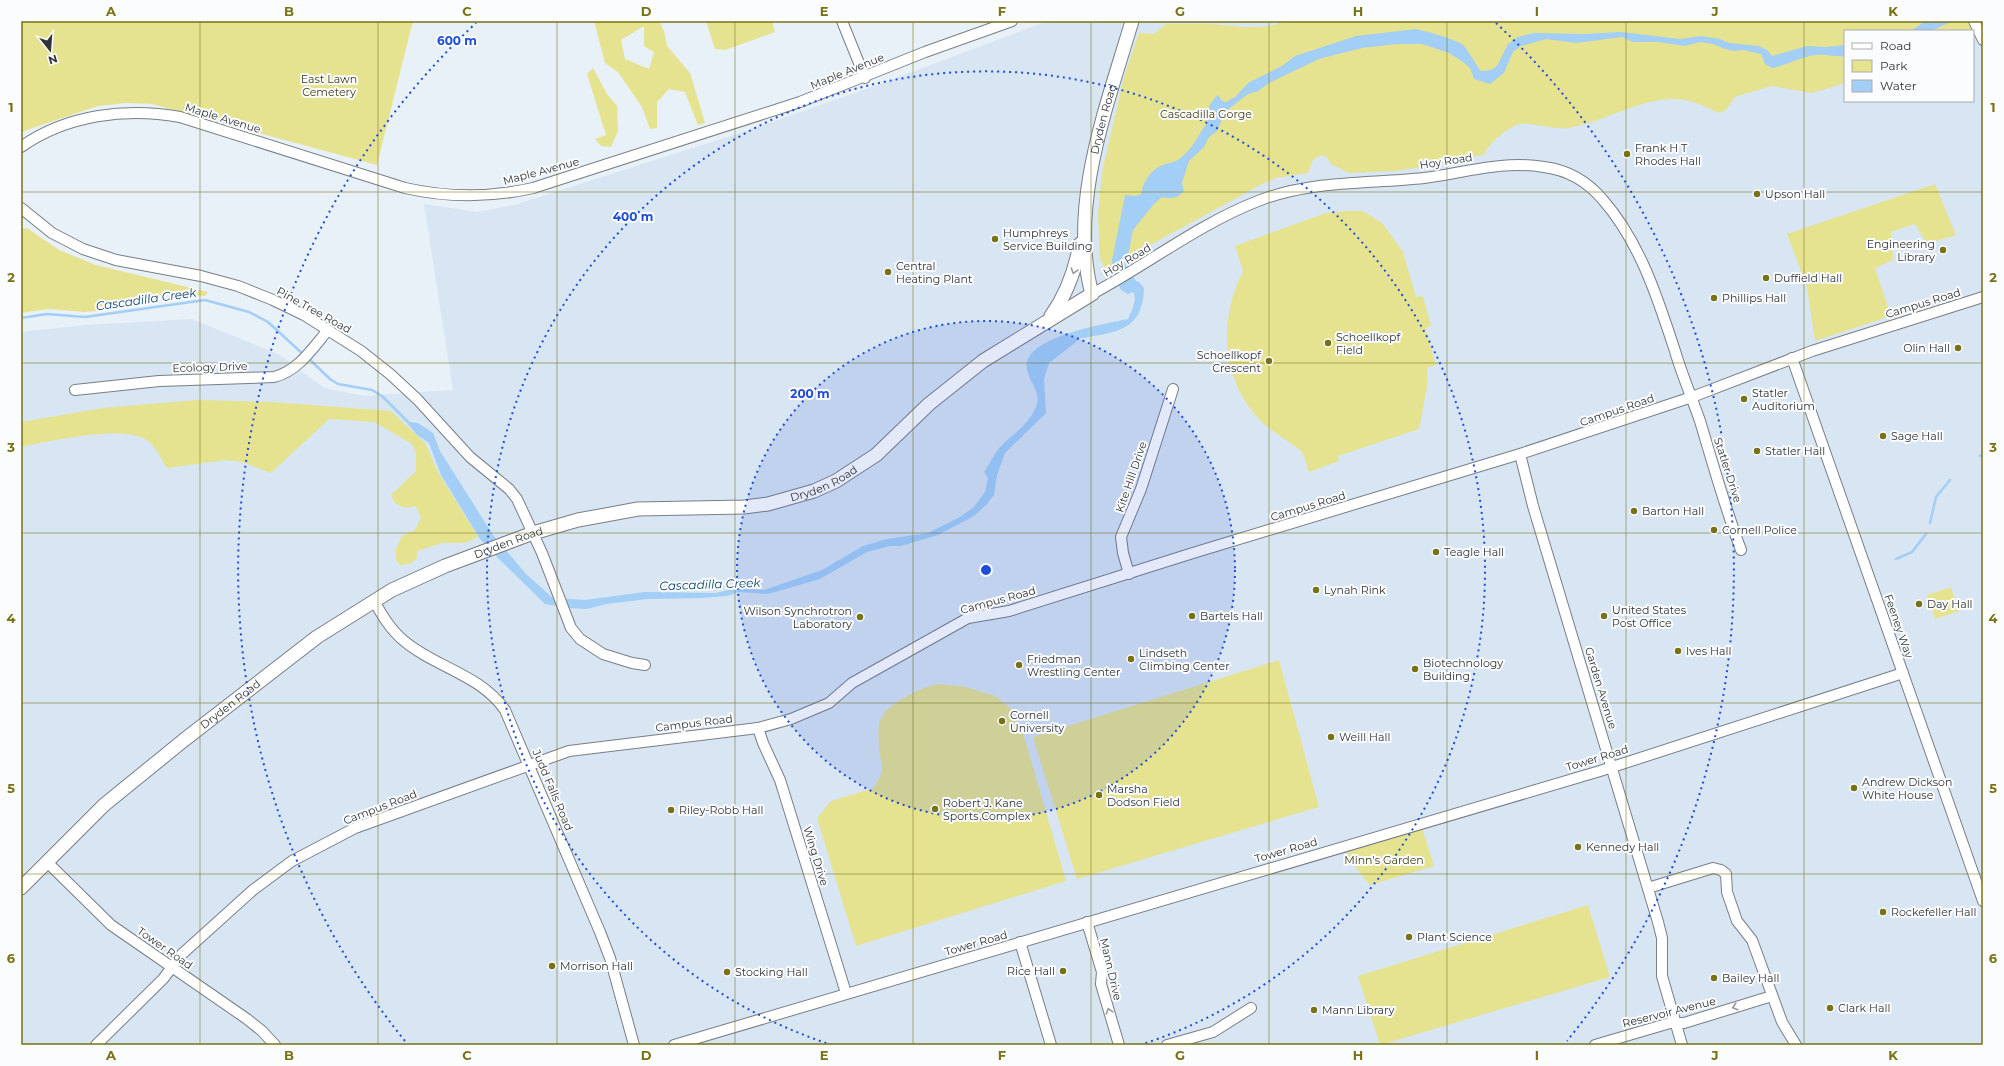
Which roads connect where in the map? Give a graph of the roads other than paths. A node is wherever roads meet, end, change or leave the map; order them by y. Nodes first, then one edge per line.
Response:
1 (842, 21) edge
2 (1012, 21) edge
3 (1132, 21) edge
4 (1975, 24) edge
5 (1983, 40) edge
6 (864, 78) junction
7 (21, 148) edge
8 (21, 208) edge
9 (1085, 220) junction
10 (1092, 294) junction
11 (1983, 297) edge
12 (1047, 320) junction
13 (328, 330) junction
14 (1792, 358) junction
15 (1173, 388) dead end
16 (75, 390) dead end
17 (1692, 397) junction
18 (1520, 454) junction
19 (533, 533) junction
20 (1741, 550) dead end
21 (1129, 574) junction
22 (374, 601) junction
23 (645, 665) dead end
24 (1903, 673) junction
25 (758, 728) junction
26 (529, 765) junction
27 (1611, 767) junction
28 (47, 862) junction
29 (21, 888) edge
30 (1648, 888) junction
31 (1983, 901) edge
32 (1088, 922) junction
33 (1020, 942) junction
34 (172, 967) junction
35 (846, 994) junction
36 (1772, 996) junction
37 (1251, 1008) dead end
38 (1676, 1024) junction
39 (96, 1045) edge
40 (275, 1045) edge
41 (634, 1045) edge
42 (674, 1045) edge
43 (1051, 1045) edge
44 (1119, 1045) edge
45 (1167, 1045) edge
46 (1595, 1045) edge
47 (1682, 1045) edge
48 (1796, 1045) edge

1 - 6 street
2 - 6 street, Maple Avenue
3 - 9 main road, Dryden Road
4 - 5 street
6 - 7 street, Maple Avenue
8 - 13 street, Pine Tree Road
9 - 10 main road, Dryden Road
9 -> 12 main road, Dryden Road
10 - 12 main road, Dryden Road
10 - 17 street, Hoy Road
11 - 14 street, Campus Road
12 - 19 main road, Dryden Road
13 - 16 street, Ecology Drive
13 - 19 street, Pine Tree Road
14 - 17 street, Campus Road
14 - 24 street, Feeney Way
15 - 21 street, Kite Hill Drive
17 - 18 street, Campus Road
17 - 20 street, Statler Drive
18 - 21 street, Campus Road
18 - 27 street, Garden Avenue
19 - 22 main road, Dryden Road
19 - 23 street, Pine Tree Road
21 - 25 street, Campus Road
22 - 26 street, Judd Falls Road
22 - 28 main road, Dryden Road
24 - 27 street, Tower Road
24 - 31 street, Feeney Way
25 - 26 street, Campus Road
25 - 35 street, Wing Drive
26 - 34 street, Campus Road
26 - 41 street, Judd Falls Road
27 - 30 street, Garden Avenue
27 - 32 street, Tower Road
28 - 29 main road, Dryden Road
28 - 34 street, Tower Road
30 - 36 street
30 - 38 street, Garden Avenue
32 - 33 street, Tower Road
44 -> 32 street, Mann Drive
33 - 35 street, Tower Road
33 - 43 street
34 - 39 street, Campus Road
34 - 40 street, Tower Road
35 - 42 street, Tower Road
36 -> 38 street, Reservoir Avenue
36 - 48 street
37 - 45 street
38 - 46 street, Reservoir Avenue
38 - 47 street, Garden Avenue

